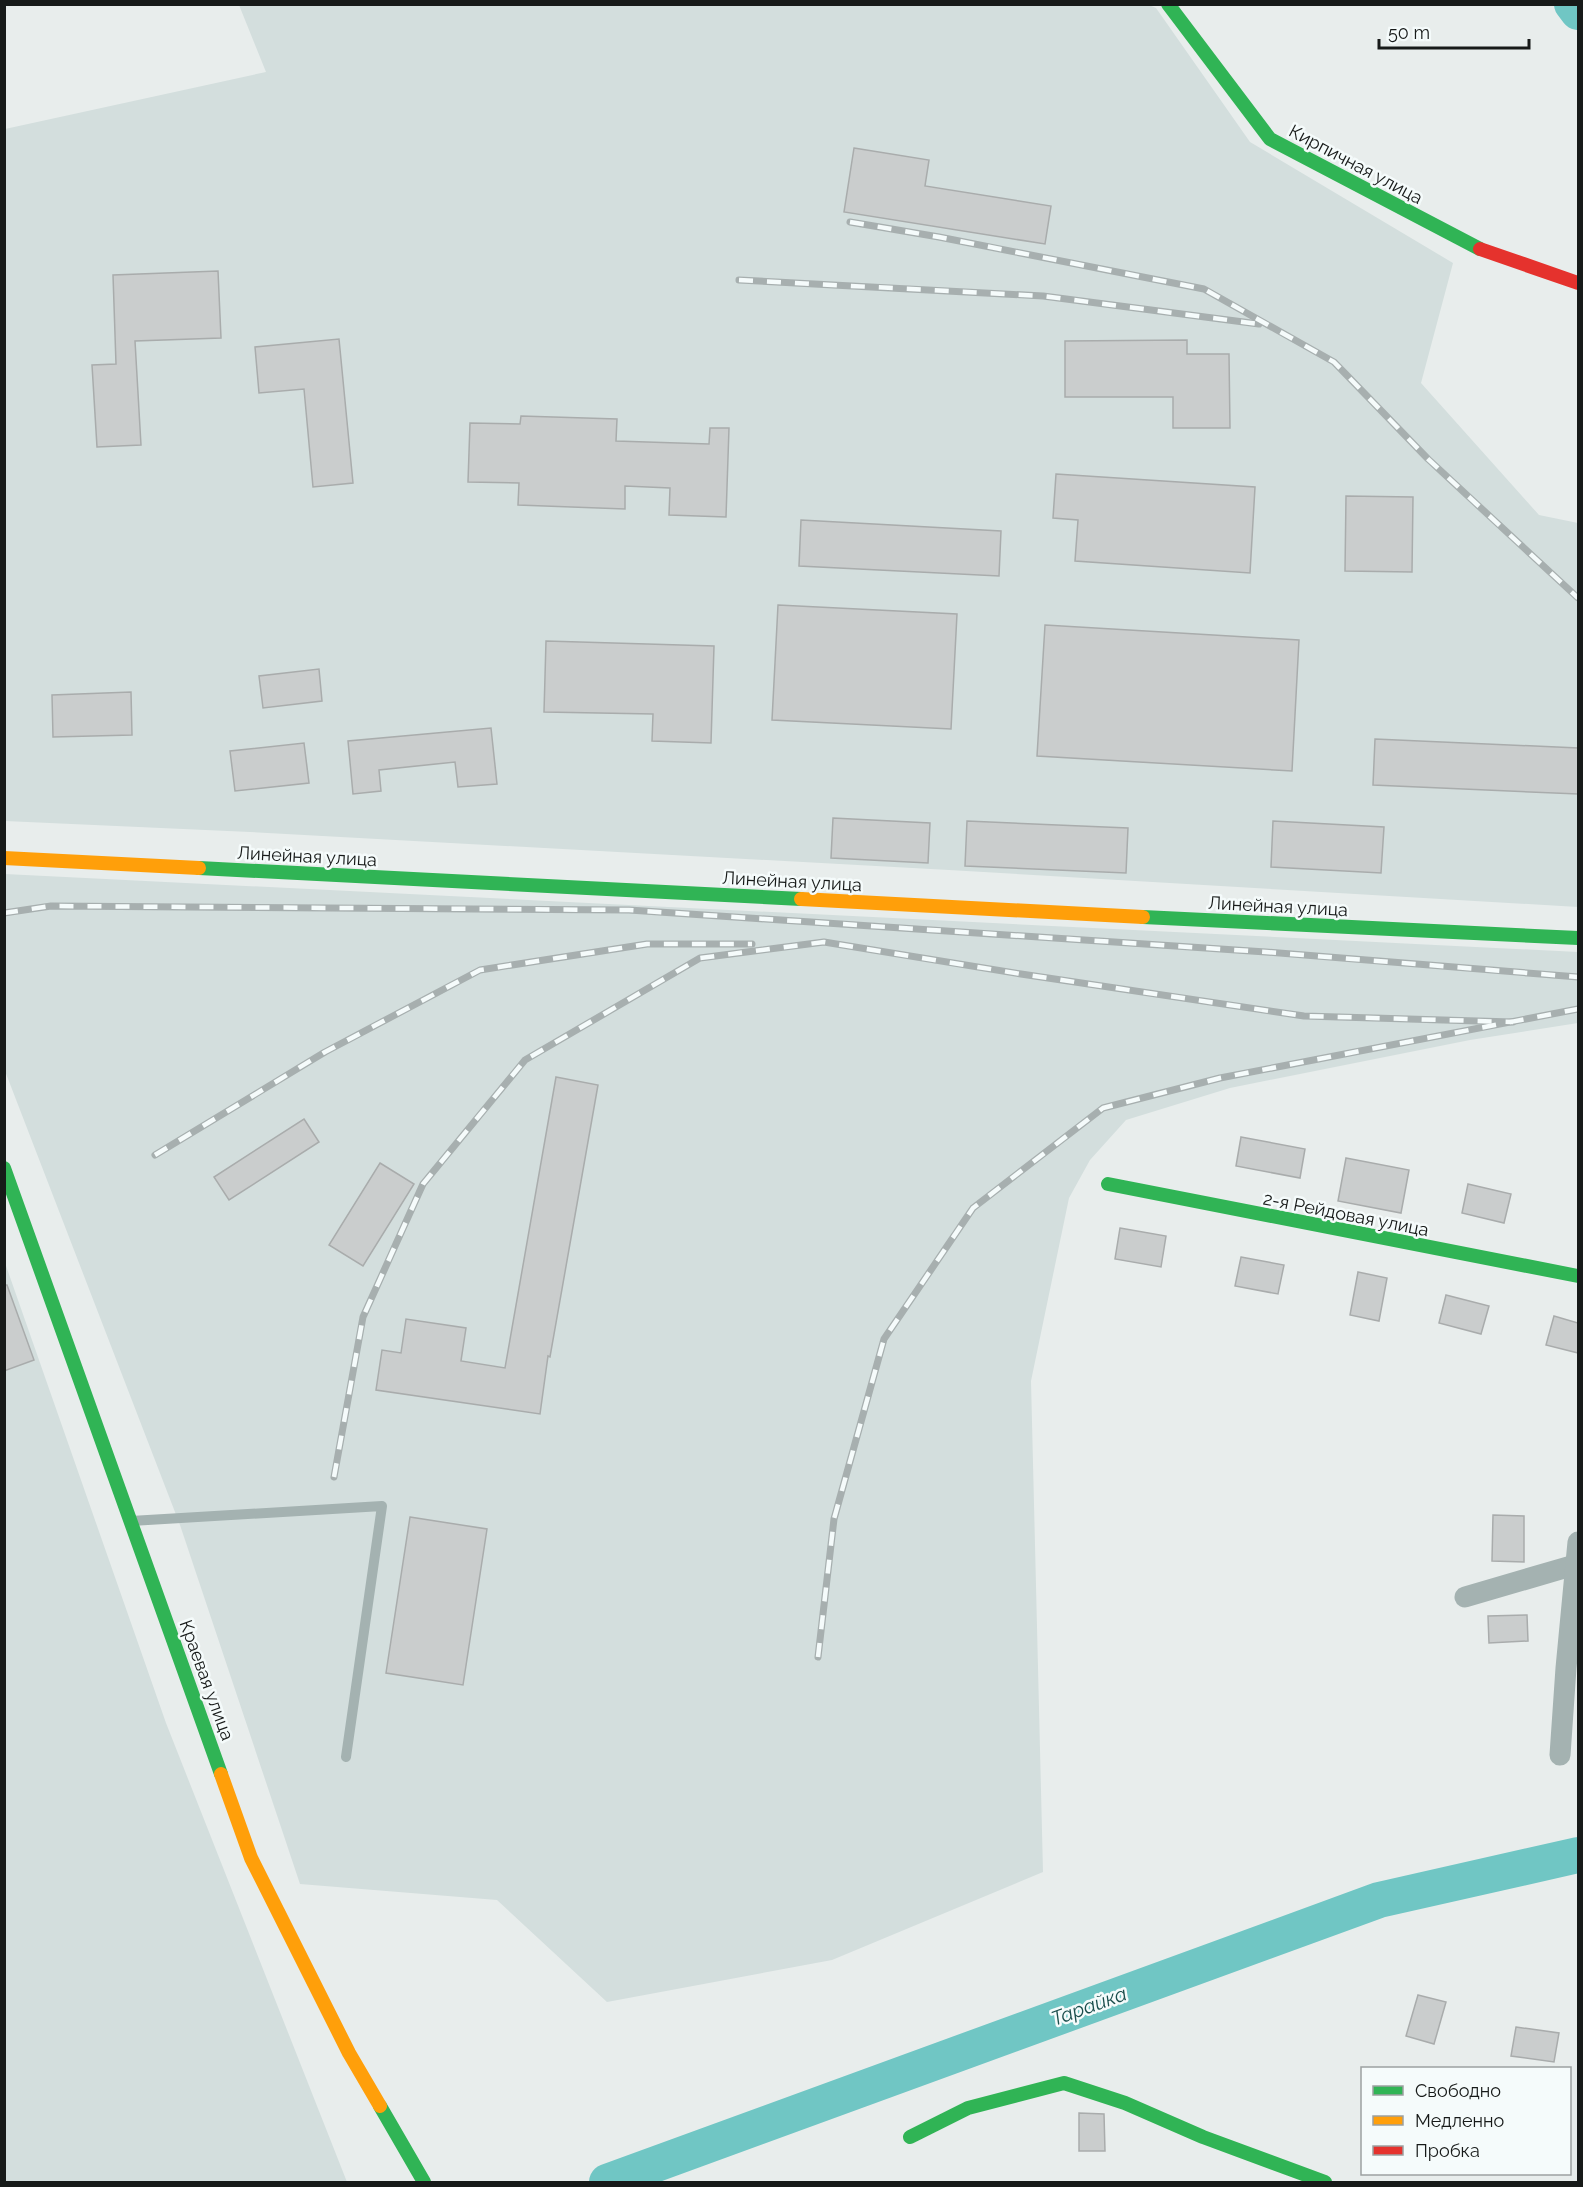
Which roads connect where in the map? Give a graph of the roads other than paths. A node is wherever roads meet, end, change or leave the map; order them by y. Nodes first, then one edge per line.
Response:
1 (1170, 5) edge
2 (1578, 283) edge
3 (4, 858) edge
4 (1578, 938) edge
5 (4, 1168) edge
6 (1108, 1184) dead end
7 (1578, 1276) edge
8 (131, 1521) junction
9 (1578, 1542) edge
10 (1577, 1564) edge
11 (1464, 1597) dead end
12 (1560, 1755) dead end
13 (346, 1757) dead end
14 (910, 2137) dead end
15 (424, 2182) edge
16 (1325, 2182) edge

1 - 2 street, Кирпичная улица
3 - 4 street, Линейная улица
5 - 8 street, Краевая улица
6 - 7 street, 2-я Рейдовая улица
8 - 13 lane
8 - 15 street, Краевая улица
9 - 10 street
10 - 11 street
10 - 12 street
14 - 16 street

